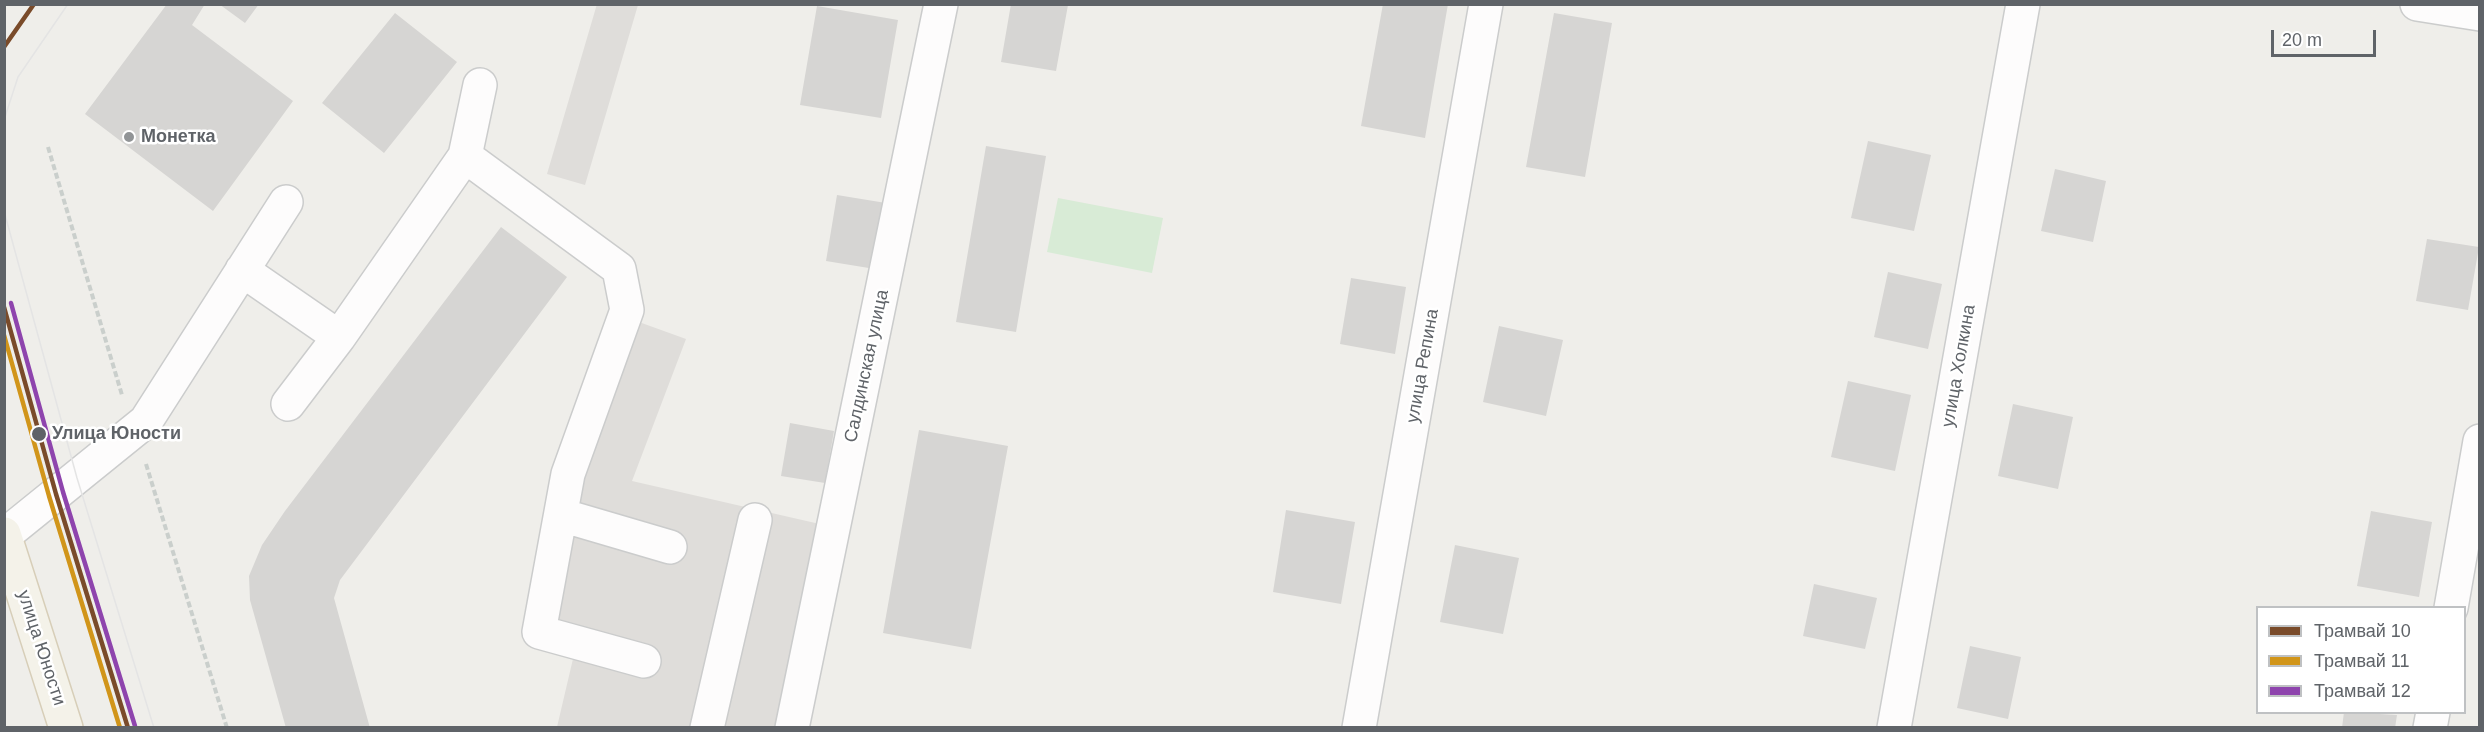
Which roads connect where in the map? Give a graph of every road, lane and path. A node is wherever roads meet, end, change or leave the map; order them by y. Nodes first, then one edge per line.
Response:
1 (941, 4) edge
2 (1486, 4) edge
3 (2023, 4) edge
4 (2417, 4) edge
5 (2480, 14) edge
6 (480, 85) dead end
7 (465, 156) junction
8 (286, 202) dead end
9 (242, 270) junction
10 (339, 337) junction
11 (288, 404) dead end
12 (2480, 441) edge
13 (561, 515) junction
14 (755, 520) dead end
15 (5, 534) edge
16 (670, 547) dead end
17 (2451, 606) edge
18 (644, 661) dead end
19 (66, 728) edge
20 (707, 728) edge
21 (792, 728) edge
22 (1359, 728) edge
23 (1894, 728) edge

1 - 21 street, Салдинская улица
2 - 22 street, улица Репина
3 - 23 street, улица Холкина
4 - 5 street
6 - 7 street
7 - 10 street
7 - 13 street
8 - 9 street
9 - 10 street
9 - 15 street
10 - 11 street
12 - 17 street
13 - 16 street
13 - 18 street
14 - 20 street
15 - 19 main road, улица Юности

